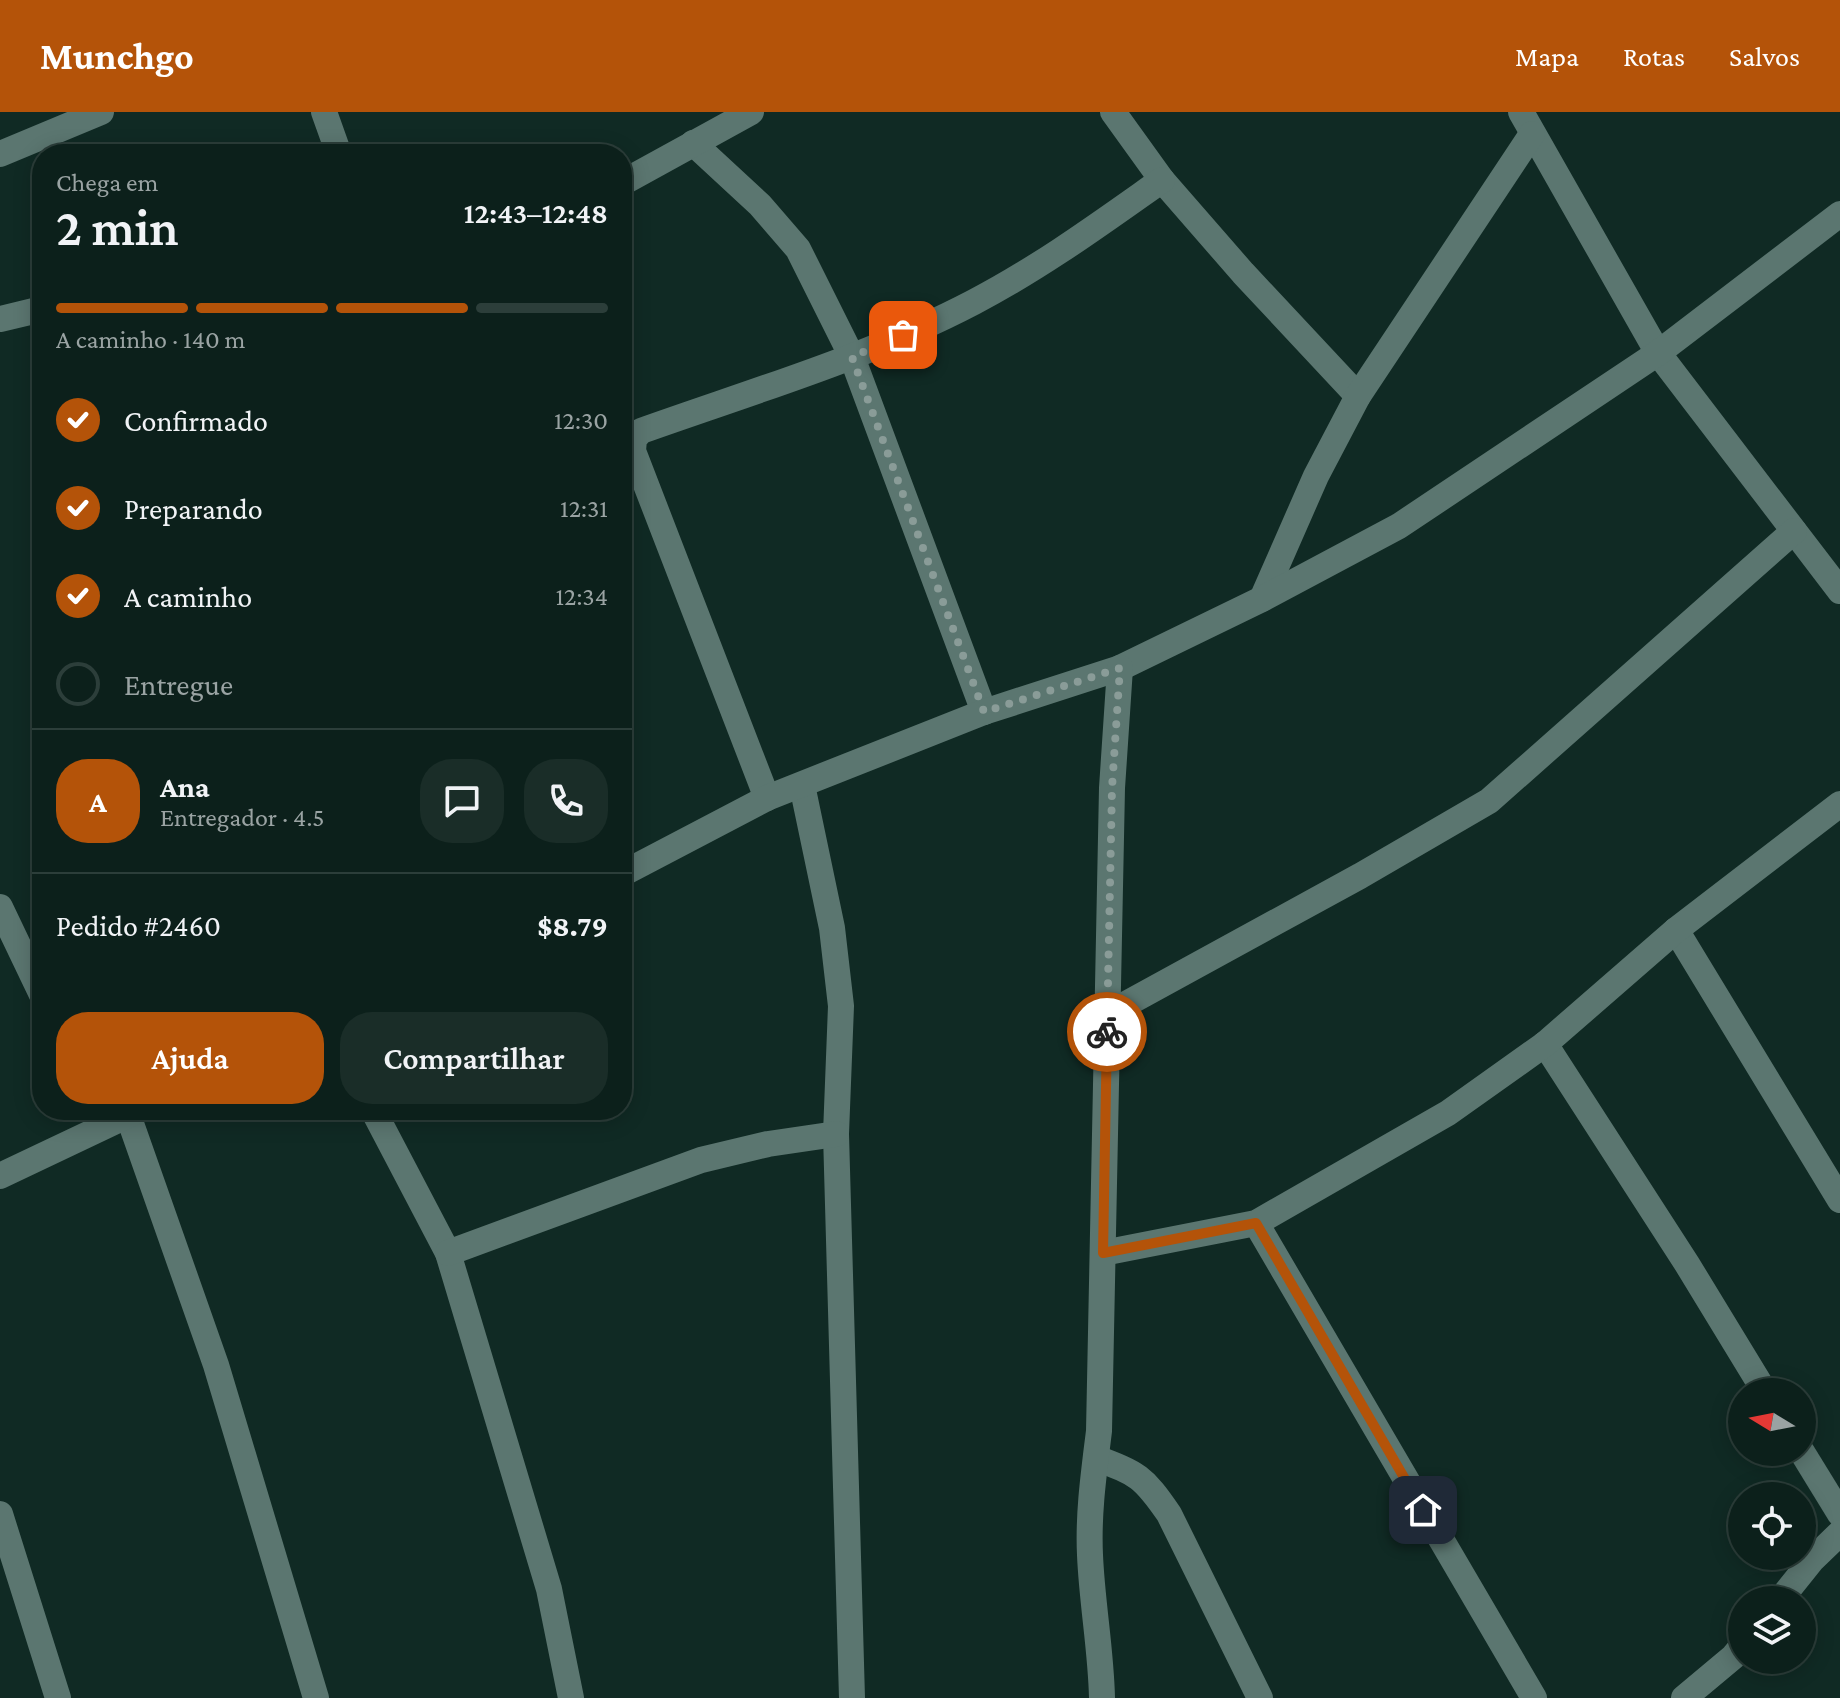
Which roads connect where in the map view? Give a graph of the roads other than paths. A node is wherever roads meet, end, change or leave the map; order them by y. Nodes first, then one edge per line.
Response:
1 (101, 112) edge
2 (324, 112) edge
3 (751, 112) edge
4 (1122, 119) edge
5 (1526, 123) edge
6 (693, 143) junction
7 (335, 144) edge
8 (0, 154) edge
9 (632, 177) edge
10 (1162, 180) junction
11 (1840, 214) edge
12 (32, 311) edge
13 (0, 319) edge
14 (1658, 353) junction
15 (852, 357) junction
16 (1358, 396) junction
17 (1794, 531) junction
18 (1840, 591) edge
19 (1262, 599) junction
20 (1120, 668) junction
21 (984, 712) junction
22 (802, 785) junction
23 (767, 798) junction
24 (1840, 804) edge
25 (632, 869) edge
26 (0, 907) edge
27 (1676, 930) junction
28 (32, 974) edge
29 (1108, 1014) junction
30 (1545, 1044) junction
31 (97, 1120) edge
32 (137, 1120) edge
33 (378, 1120) edge
34 (836, 1134) junction
35 (0, 1176) edge
36 (1840, 1200) edge
37 (1256, 1223) junction
38 (448, 1253) junction
39 (1103, 1253) junction
40 (1756, 1378) edge
41 (1096, 1458) junction
42 (1811, 1466) edge
43 (0, 1514) edge
44 (1840, 1514) edge
45 (1840, 1533) edge
46 (1791, 1586) edge
47 (1728, 1661) edge
48 (58, 1698) edge
49 (316, 1698) edge
50 (571, 1698) edge
51 (852, 1698) edge
52 (1102, 1698) edge
53 (1260, 1698) edge
54 (1534, 1698) edge
55 (1684, 1698) edge

1 - 8 street
2 - 7 street
3 - 6 street
4 - 10 street
5 - 14 street
5 - 16 street
6 - 9 street
6 - 15 street
10 - 15 street
10 - 16 street
11 - 14 street
12 - 13 street
14 - 17 street
14 - 19 street
15 - 21 street
15 - 23 street
16 - 19 street
17 - 18 street
17 - 29 street
19 - 20 street
20 - 21 street
20 - 29 street
21 - 22 street
22 - 23 street
22 - 34 street
23 - 25 street
24 - 27 street
26 - 28 street
27 - 30 street
27 - 36 street
29 - 39 street
30 - 37 street
30 - 40 street
31 - 35 street
32 - 49 street
33 - 38 street
34 - 38 street
34 - 51 street
37 - 39 street
37 - 54 street
38 - 50 street
39 - 41 street
41 - 52 street
41 - 53 street
42 - 44 street
43 - 48 street
45 - 46 street
47 - 55 street

